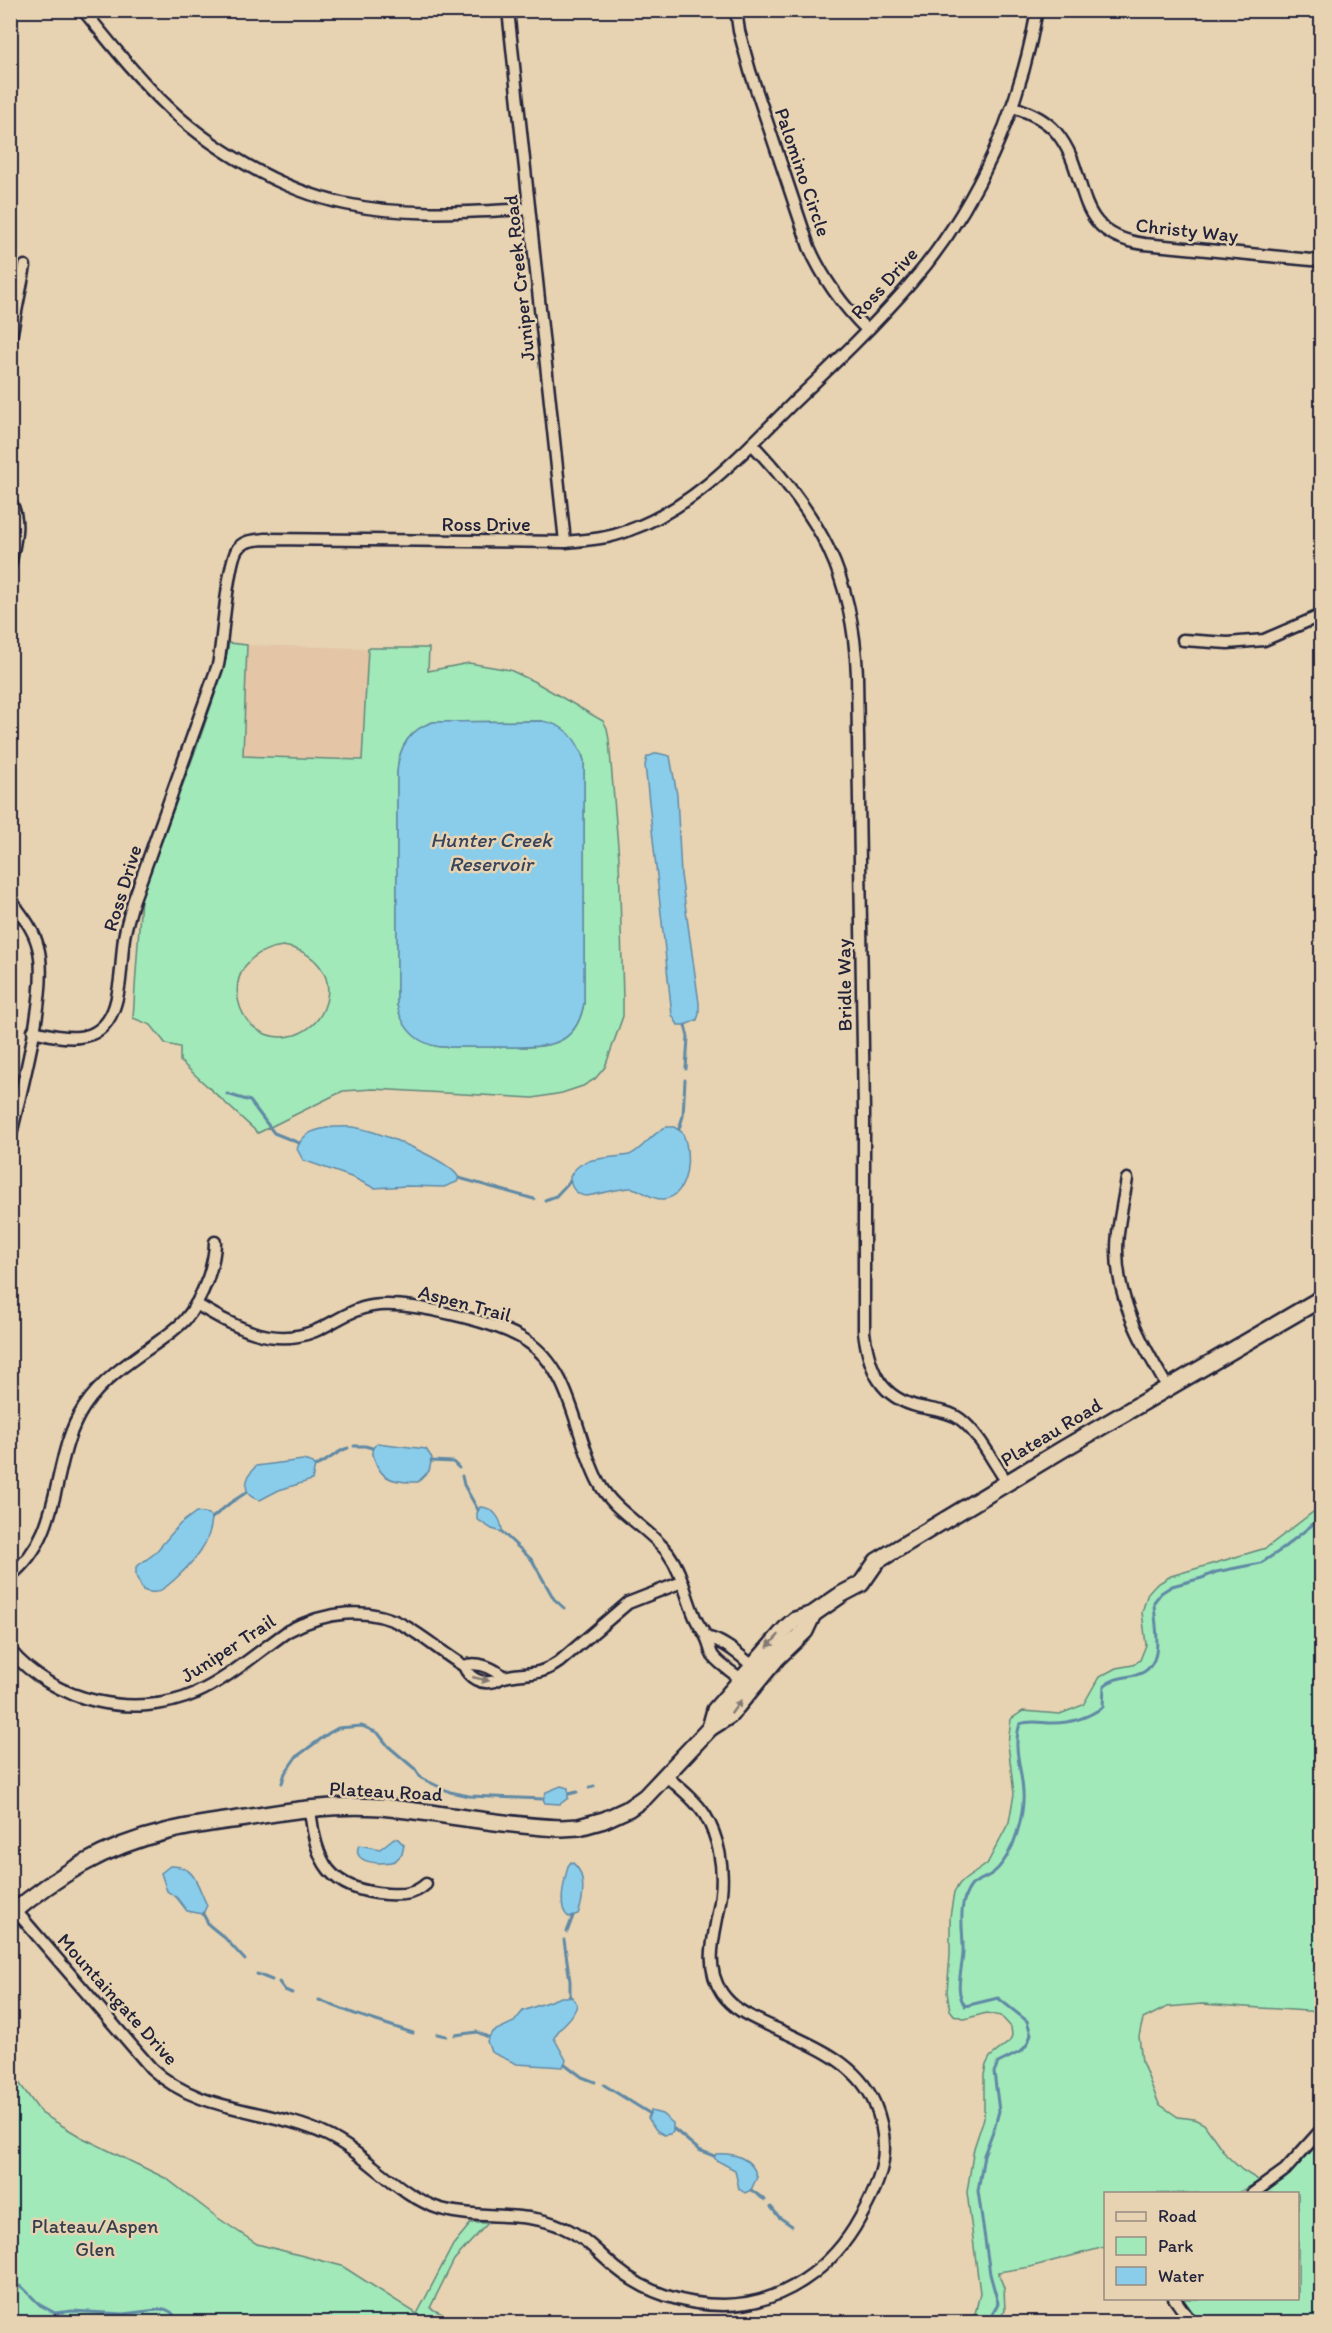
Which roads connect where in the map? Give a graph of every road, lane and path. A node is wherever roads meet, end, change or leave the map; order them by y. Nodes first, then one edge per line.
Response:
1 (83, 10) edge
2 (507, 10) edge
3 (736, 10) edge
4 (1037, 10) edge
5 (1013, 107) junction
6 (529, 209) junction
7 (1322, 261) edge
8 (25, 266) dead end
9 (867, 330) junction
10 (10, 342) edge
11 (752, 444) junction
12 (11, 502) edge
13 (565, 542) junction
14 (10, 566) edge
15 (1322, 615) edge
16 (1183, 640) dead end
17 (10, 899) edge
18 (33, 1031) junction
19 (10, 1138) edge
20 (1127, 1179) dead end
21 (215, 1242) dead end
22 (1322, 1298) edge
23 (196, 1304) junction
24 (1168, 1388) junction
25 (1007, 1482) junction
26 (10, 1576) edge
27 (682, 1582) junction
28 (813, 1614) junction
29 (707, 1638) junction
30 (10, 1650) edge
31 (752, 1665) junction
32 (464, 1666) junction
33 (504, 1677) junction
34 (741, 1679) junction
35 (757, 1680) junction
36 (710, 1728) junction
37 (666, 1776) junction
38 (310, 1808) junction
39 (426, 1884) dead end
40 (13, 1913) edge
41 (1322, 2129) edge
42 (1253, 2192) edge
43 (1175, 2300) edge
44 (1191, 2322) edge

1 - 6 street
2 - 6 street, Juniper Creek Road
3 - 9 street, Palomino Circle
4 - 5 street, Ross Drive
5 - 7 street, Christy Way
5 - 9 street, Ross Drive
6 - 13 street, Juniper Creek Road
8 - 10 street
9 - 11 street, Ross Drive
11 - 13 street, Ross Drive
11 - 25 street, Bridle Way
12 - 14 street
13 - 18 street, Ross Drive
15 - 16 street
17 - 18 street
18 - 19 street
20 - 24 street
21 - 23 street
22 - 24 street, Plateau Road
23 - 26 street
23 - 27 street, Aspen Trail
24 - 25 street, Plateau Road
25 - 28 street, Plateau Road
27 - 29 street, Aspen Trail
27 - 33 street, Juniper Trail
28 -> 31 street, Plateau Road
28 - 35 street, Plateau Road
29 - 31 street
29 - 34 street, Aspen Trail
30 - 32 street, Juniper Trail
31 - 34 street, Plateau Road
31 - 35 street
32 - 33 street, Juniper Trail
32 -> 33 street, Juniper Trail
34 - 35 street
34 - 36 street, Plateau Road
36 -> 35 street, Plateau Road
36 - 37 street, Plateau Road
37 - 38 street, Plateau Road
37 - 40 street, Mountaingate Drive
38 - 39 street
38 - 40 street, Plateau Road
41 - 42 street
43 - 44 street

